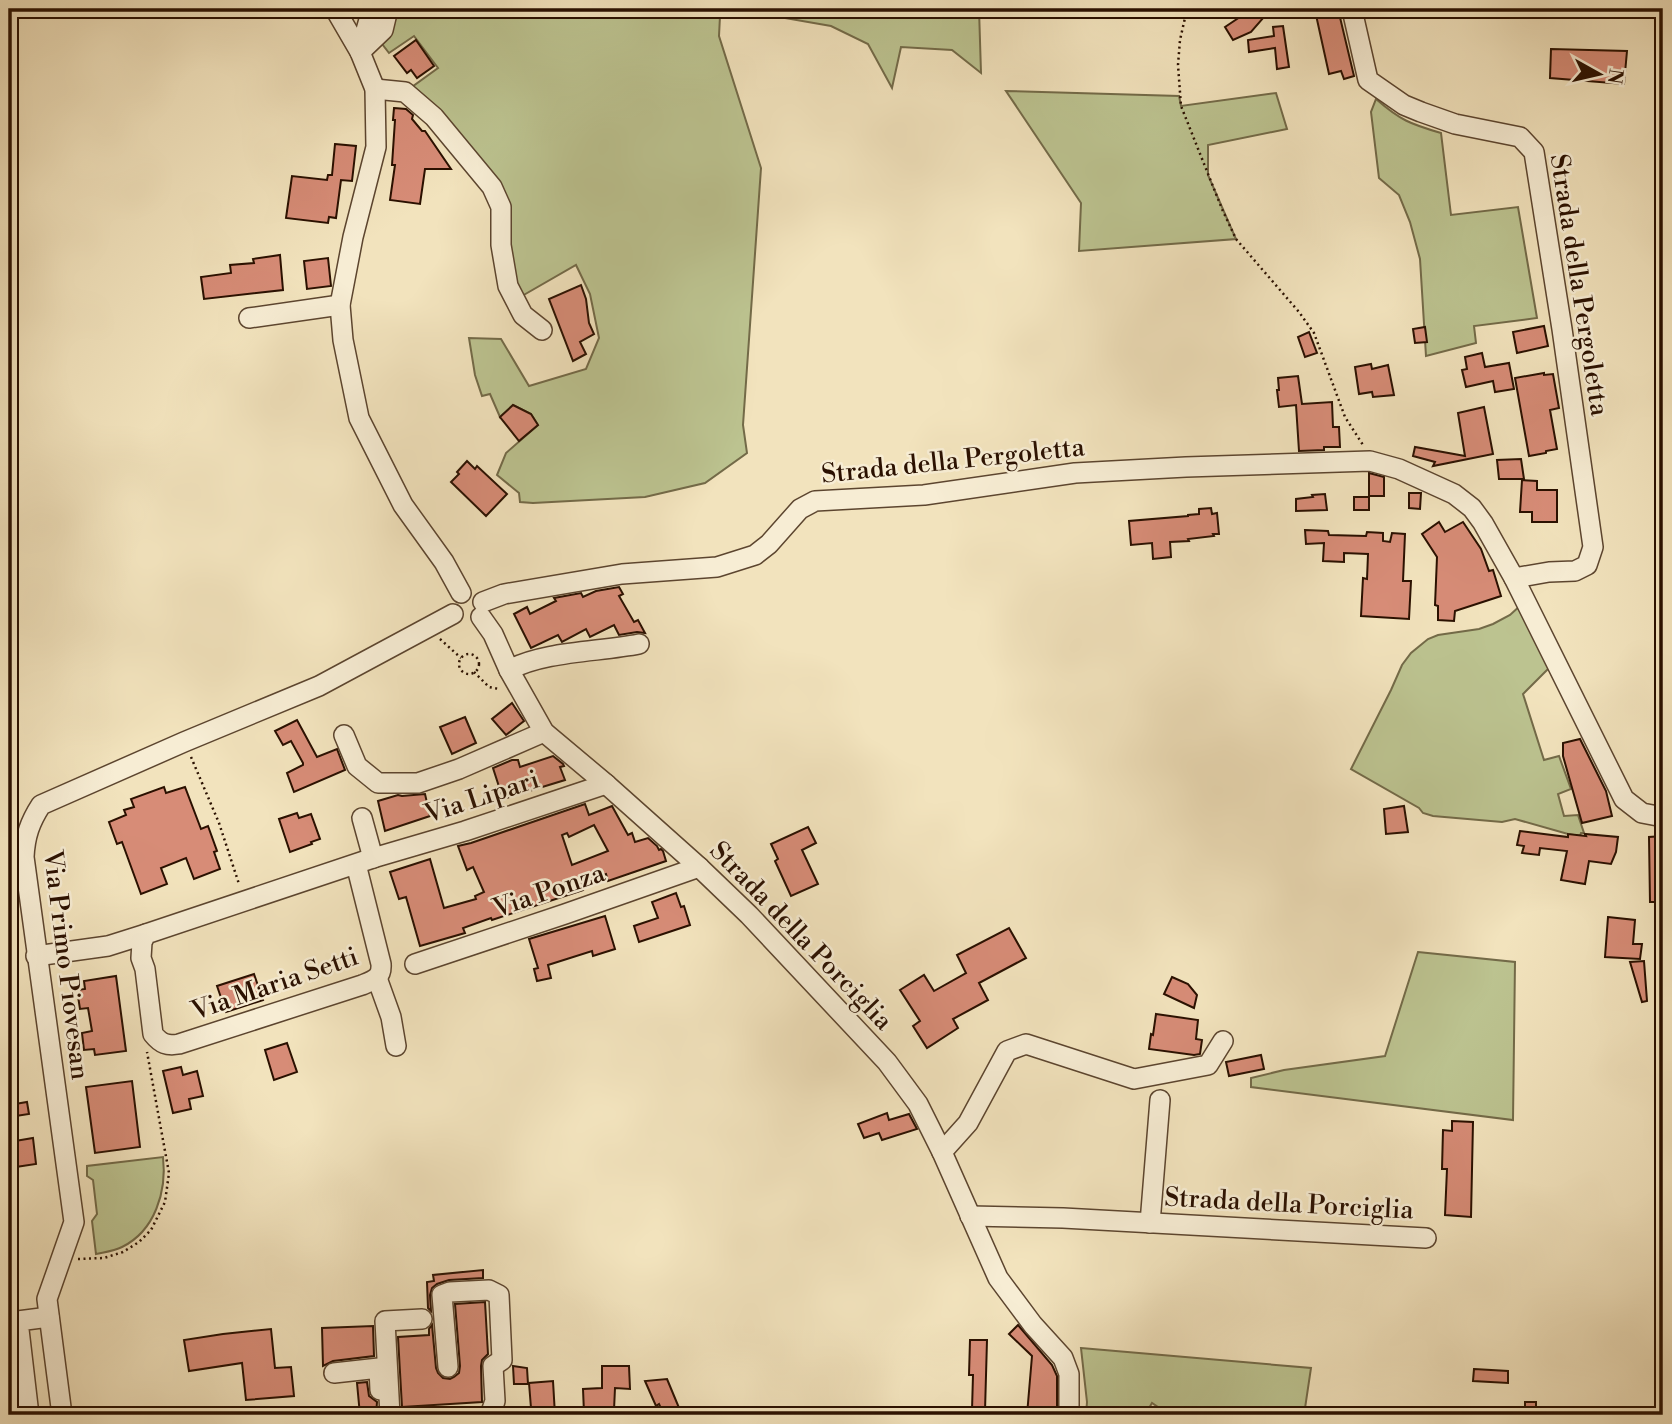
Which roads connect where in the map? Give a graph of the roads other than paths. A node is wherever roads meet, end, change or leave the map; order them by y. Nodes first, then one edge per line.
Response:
1 (335, 9) edge
2 (372, 9) edge
3 (388, 9) edge
4 (1350, 9) edge
5 (360, 52) junction
6 (375, 89) junction
7 (340, 305) junction
8 (249, 318) dead end
9 (542, 330) dead end
10 (1514, 578) junction
11 (461, 593) junction
12 (482, 609) junction
13 (453, 614) junction
14 (639, 644) dead end
15 (513, 677) junction
16 (544, 732) junction
17 (344, 735) dead end
18 (606, 784) junction
19 (1663, 817) edge
20 (362, 818) dead end
21 (365, 861) junction
22 (699, 867) junction
23 (146, 934) junction
24 (108, 946) junction
25 (36, 956) junction
26 (141, 958) junction
27 (415, 964) dead end
28 (377, 978) junction
29 (1223, 1041) dead end
30 (396, 1046) dead end
31 (1160, 1100) dead end
32 (942, 1152) junction
33 (970, 1216) junction
34 (1150, 1223) junction
35 (1426, 1238) dead end
36 (49, 1317) junction
37 (422, 1320) dead end
38 (448, 1367) dead end
39 (334, 1373) dead end
40 (29, 1415) edge
41 (62, 1415) edge
42 (381, 1415) edge
43 (390, 1415) edge
44 (490, 1415) edge
45 (1069, 1415) edge

1 - 5 street
2 - 5 street
3 - 5 street
4 - 10 street, Strada della Pergoletta
5 - 6 street
6 - 7 street
6 - 9 street
7 - 8 street
7 - 11 street
10 - 12 street, Strada della Pergoletta
10 - 19 street, Strada della Pergoletta
11 - 12 street
11 - 13 street
12 - 13 street
12 - 15 street, Strada della Porciglia
13 - 25 street, Via Primo Piovesan
14 - 15 street
15 - 16 street, Strada della Porciglia
16 - 17 street
16 - 18 street, Strada della Porciglia
18 - 21 street, Via Lipari
18 - 22 street, Strada della Porciglia
20 - 21 street, Via Maria Setti
21 - 23 street
21 - 28 street, Via Maria Setti
22 - 27 street, Via Ponza
22 - 32 street, Strada della Porciglia
23 - 24 street
23 - 26 street, Via Maria Setti
24 - 25 street
24 - 26 street
25 - 36 street, Via Primo Piovesan
26 - 28 street, Via Maria Setti
28 - 30 street
29 - 32 street
31 - 34 street, Strada della Porciglia
32 - 33 street, Strada della Porciglia
33 - 34 street, Strada della Porciglia
33 - 45 street, Strada della Porciglia
34 - 35 street, Strada della Porciglia
36 - 40 street
36 - 41 street, Via Primo Piovesan
37 - 43 street
38 - 44 street
39 - 42 street

